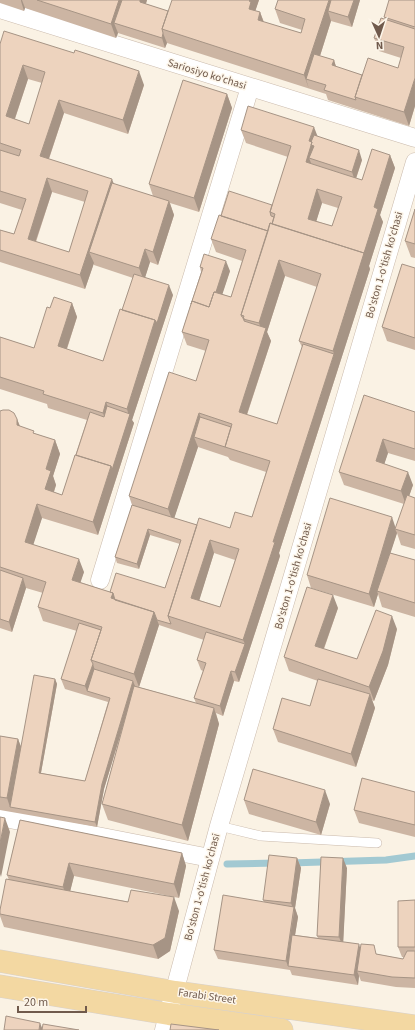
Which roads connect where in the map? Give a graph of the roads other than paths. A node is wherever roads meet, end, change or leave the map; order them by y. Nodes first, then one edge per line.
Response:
1 (0, 9) edge
2 (250, 87) junction
3 (415, 138) edge
4 (415, 162) edge
5 (100, 580) dead end
6 (0, 817) edge
7 (219, 826) junction
8 (378, 843) dead end
9 (210, 858) junction
10 (0, 961) edge
11 (0, 986) edge
12 (175, 992) junction
13 (166, 1022) edge
14 (415, 1026) edge
15 (282, 1030) edge

1 - 2 street, Sariosiyo ko'chasi
2 - 3 street, Sariosiyo ko'chasi
2 - 5 street
4 - 7 street, Bo'ston 1-o'tish ko'chasi
6 - 9 street
7 - 8 lane
7 - 9 street, Bo'ston 1-o'tish ko'chasi
9 - 12 street, Bo'ston 1-o'tish ko'chasi
10 - 12 main road, Farabi Street
11 - 13 main road, Farabi Street
12 - 13 street, Bo'ston 1-o'tish ko'chasi
12 - 14 main road, Farabi Street
13 - 15 main road, Farabi Street

